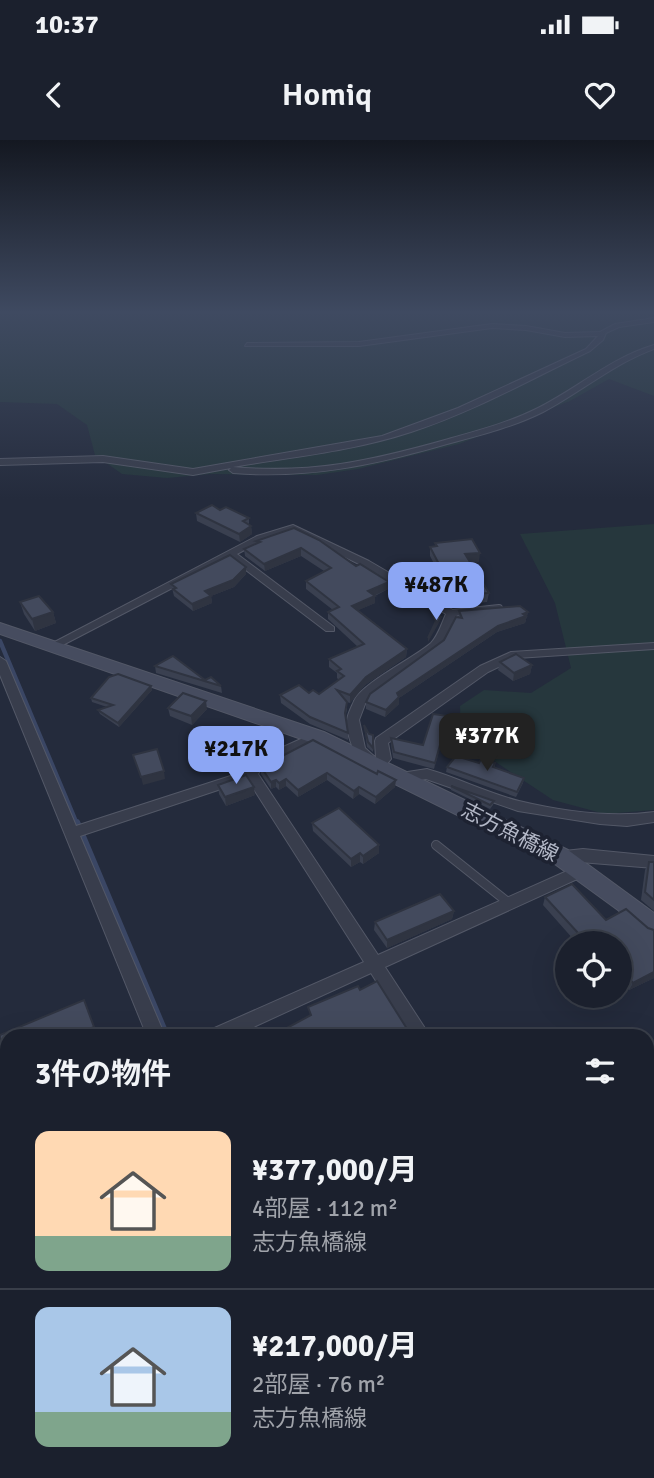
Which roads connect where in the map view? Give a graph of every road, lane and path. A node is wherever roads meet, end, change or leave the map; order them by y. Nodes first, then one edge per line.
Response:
1 (536, 373) edge
2 (598, 373) edge
3 (0, 462) edge
4 (215, 468) junction
5 (230, 553) junction
6 (505, 608) edge
7 (452, 613) junction
8 (0, 628) edge
9 (330, 629) dead end
10 (53, 646) junction
11 (654, 646) edge
12 (0, 662) edge
13 (317, 737) junction
14 (376, 766) junction
15 (251, 774) junction
16 (401, 778) junction
17 (654, 817) edge
18 (72, 833) junction
19 (436, 845) dead end
20 (560, 856) junction
21 (654, 862) edge
22 (581, 871) junction
23 (509, 904) junction
24 (654, 928) edge
25 (375, 965) junction
26 (153, 1029) edge
27 (232, 1029) edge
28 (416, 1029) edge

1 - 4 street
2 - 4 street
3 - 4 street
5 - 7 street
5 - 9 street
5 - 10 street
6 - 7 lane
7 - 14 street
8 - 10 main road, 志方魚橋線
10 - 13 main road, 志方魚橋線
11 - 14 street
12 - 18 street
13 - 14 main road, 志方魚橋線
13 - 15 street
14 - 16 main road, 志方魚橋線
15 - 18 street
15 - 25 street
16 - 17 street
16 - 20 main road, 志方魚橋線
18 - 26 street
19 - 23 lane
20 - 21 street
20 - 22 main road, 志方魚橋線
22 - 23 street
22 - 24 main road, 志方魚橋線
23 - 25 street
25 - 27 street
25 - 28 street

